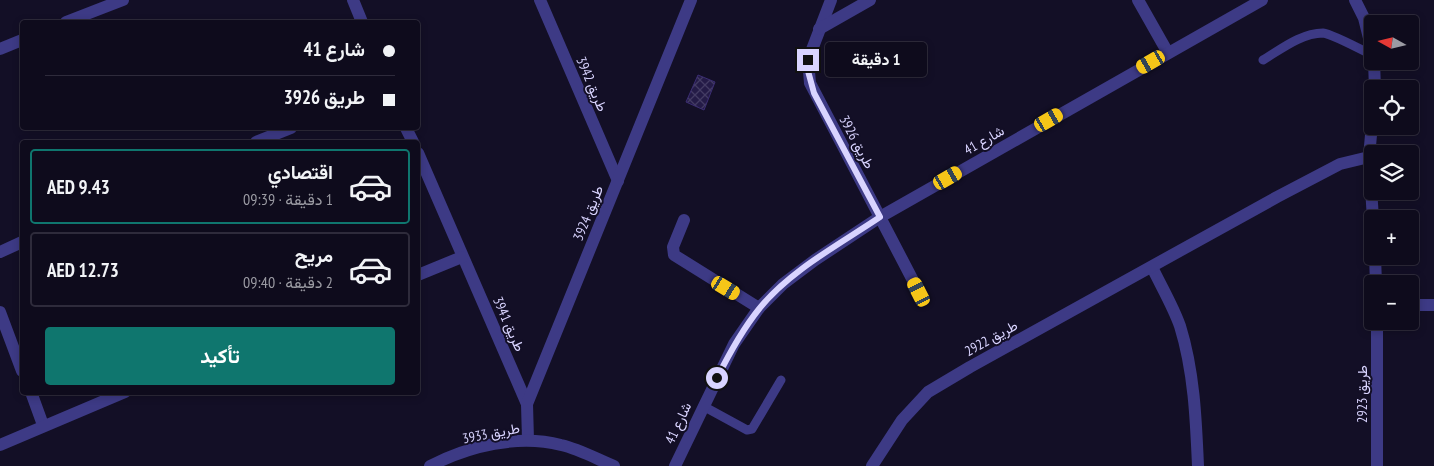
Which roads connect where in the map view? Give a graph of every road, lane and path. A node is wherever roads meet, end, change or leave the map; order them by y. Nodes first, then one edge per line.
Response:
1 (123, 0) edge
2 (353, 0) edge
3 (540, 0) edge
4 (691, 0) edge
5 (831, 0) edge
6 (870, 0) edge
7 (1138, 0) edge
8 (1262, 0) edge
9 (1355, 0) edge
10 (1364, 18) edge
11 (71, 20) edge
12 (361, 20) edge
13 (819, 29) junction
14 (20, 41) edge
15 (0, 49) edge
16 (1364, 51) edge
17 (1168, 53) junction
18 (1262, 60) dead end
19 (286, 130) edge
20 (261, 140) edge
21 (420, 158) edge
22 (1364, 159) edge
23 (618, 181) junction
24 (880, 217) junction
25 (684, 220) dead end
26 (20, 243) edge
27 (0, 252) edge
28 (462, 256) junction
29 (1152, 267) junction
30 (420, 274) edge
31 (919, 292) dead end
32 (1419, 305) edge
33 (1434, 306) edge
34 (759, 308) junction
35 (0, 312) edge
36 (1377, 330) edge
37 (20, 366) edge
38 (781, 380) dead end
39 (32, 395) edge
40 (118, 395) edge
41 (527, 404) junction
42 (703, 406) junction
43 (44, 425) junction
44 (528, 440) junction
45 (0, 445) edge
46 (430, 466) edge
47 (614, 466) edge
48 (674, 466) edge
49 (872, 466) edge
50 (1198, 466) edge
51 (1377, 466) edge

1 - 11 street
2 - 12 street
3 - 23 street, طريق 3942
4 - 23 street, طريق 3924
5 - 13 street, طريق 3926
6 - 13 street
7 - 17 street
8 - 17 street, شارع 41
9 - 10 street
13 - 24 street, طريق 3926
14 - 15 street
16 - 18 lane
17 - 24 street, شارع 41
19 - 20 street
21 - 28 street, طريق 3941
22 - 29 street, طريق 2922
23 - 41 street, طريق 3924
24 - 31 street, طريق 3926
24 - 34 street, شارع 41
25 - 34 street
26 - 27 street
28 - 30 street
28 - 41 street, طريق 3941
29 - 49 street, طريق 2922
29 - 50 street
32 - 33 street
34 - 42 street, شارع 41
35 - 37 street
36 - 51 street, طريق 2923
38 - 42 lane
39 - 43 street
40 - 43 street
41 - 44 street, طريق 3924
42 - 48 street, شارع 41
43 - 45 street
44 - 46 street, طريق 3933
44 - 47 street, طريق 3933

